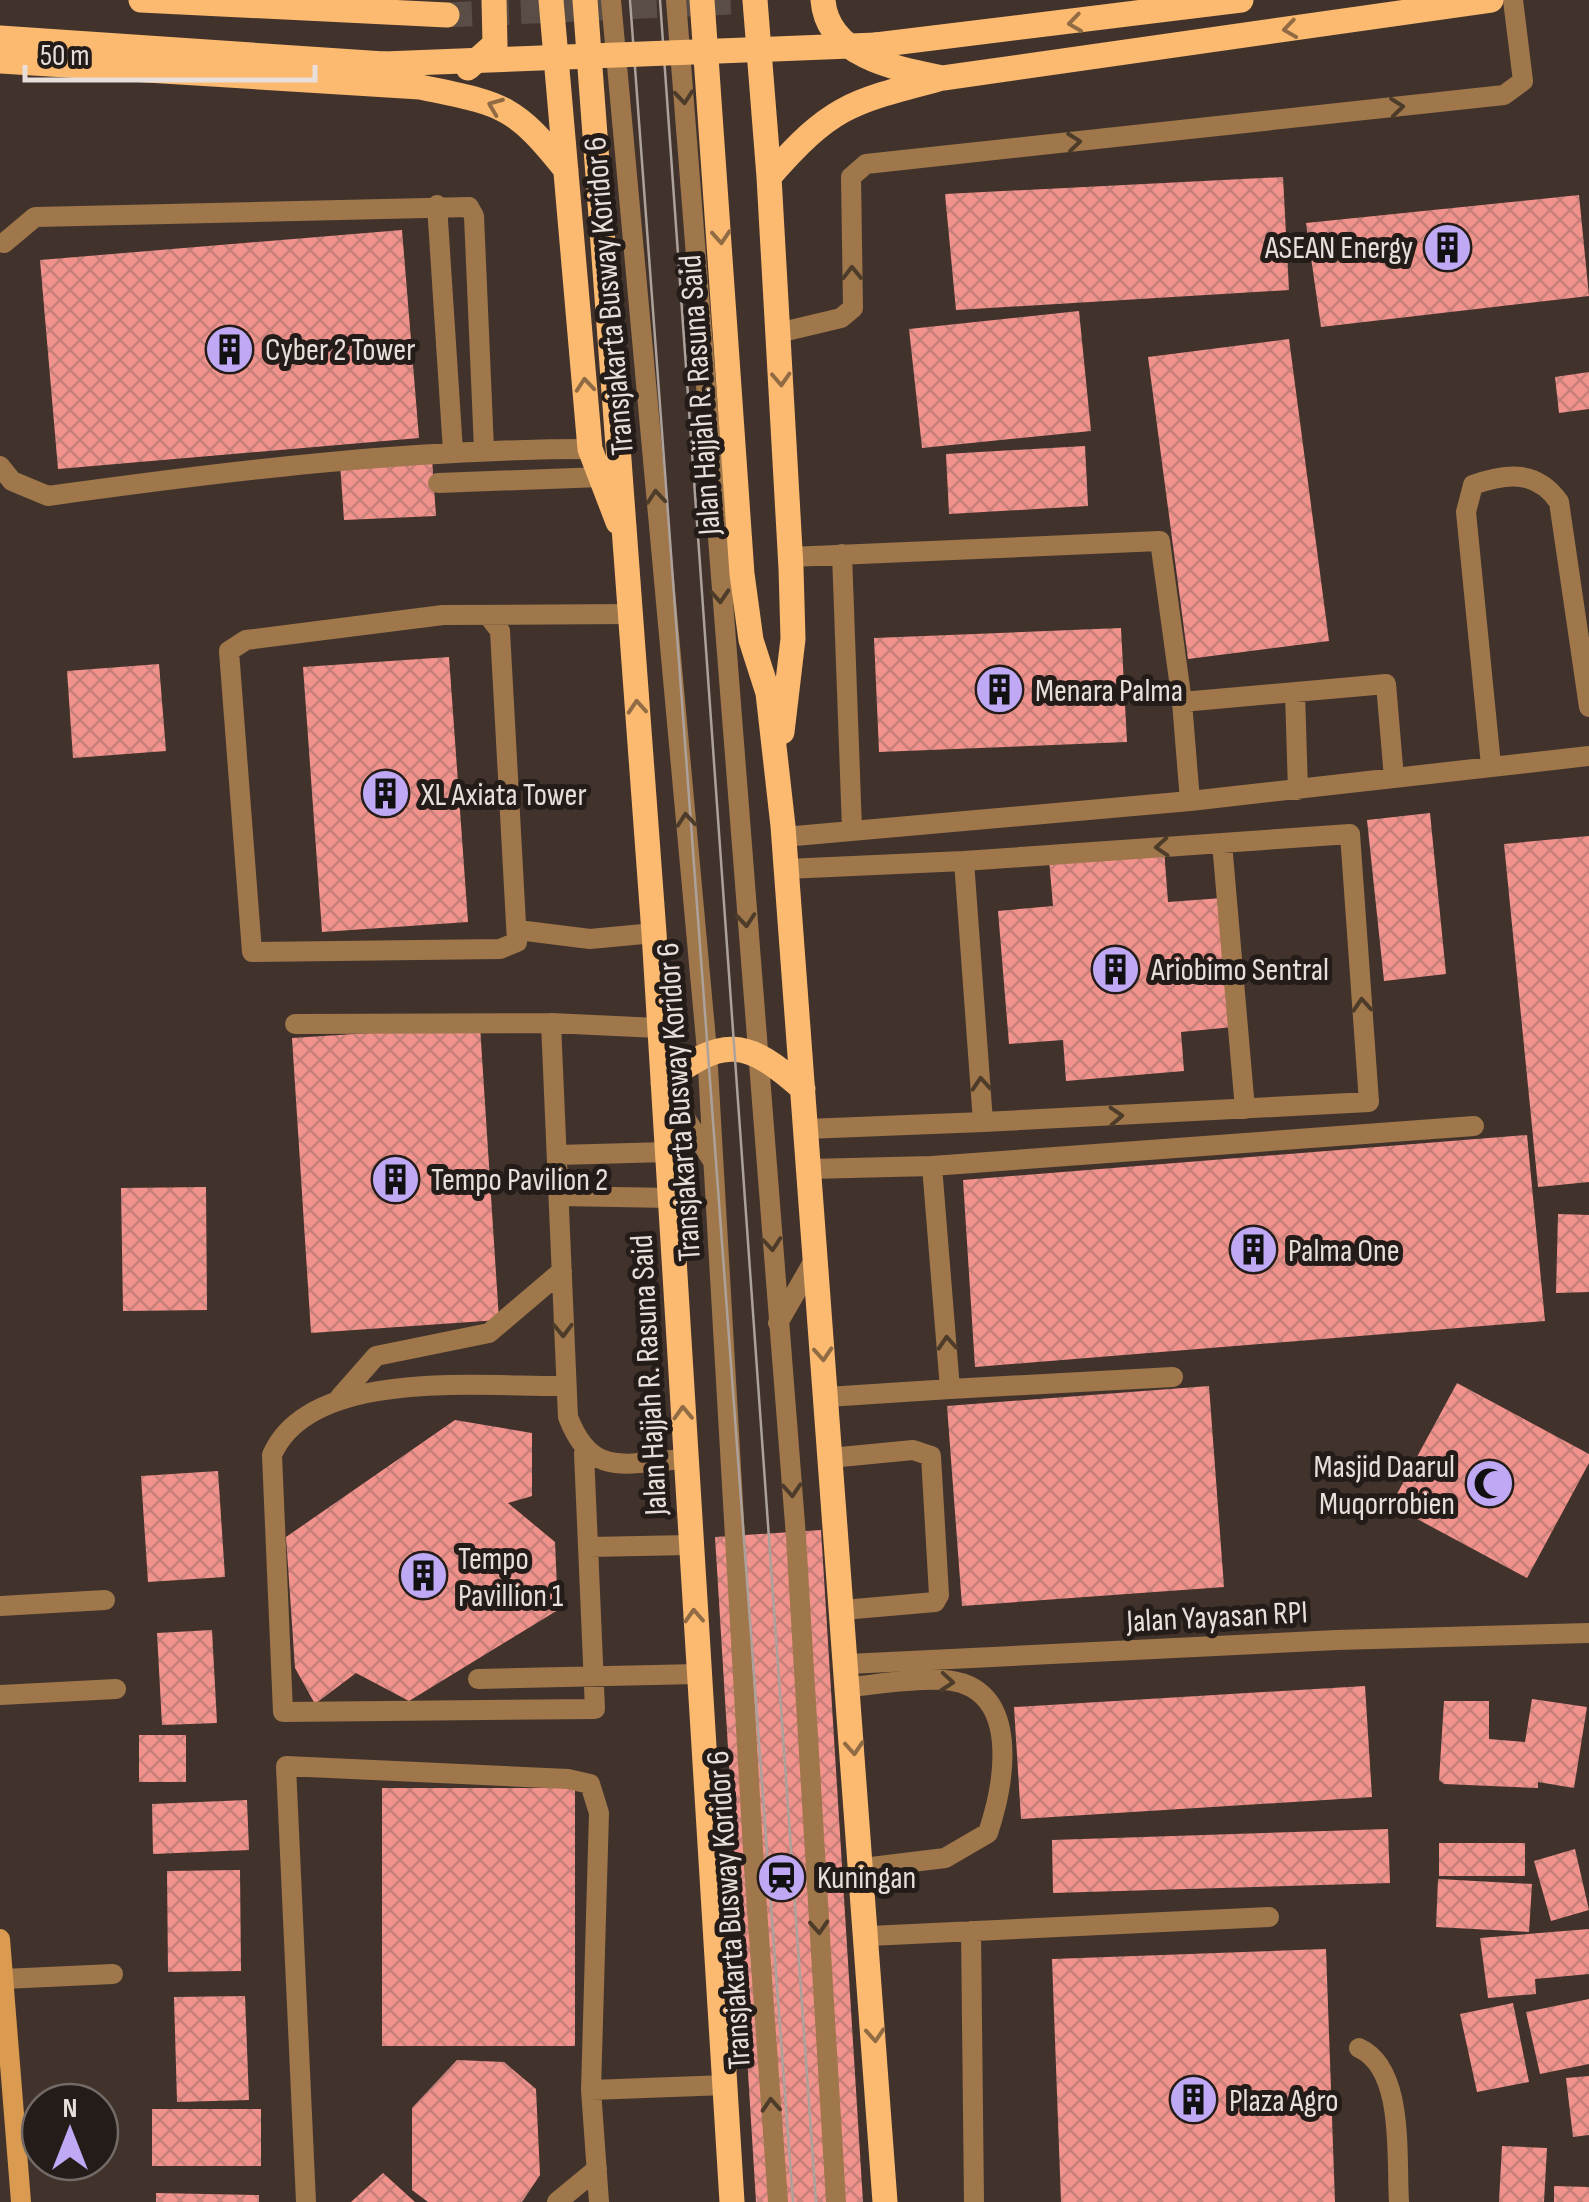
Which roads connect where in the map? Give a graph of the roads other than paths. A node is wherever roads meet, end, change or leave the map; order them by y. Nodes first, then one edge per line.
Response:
1 (140, 0) edge
2 (494, 0) edge
3 (551, 0) edge
4 (585, 0) edge
5 (610, 0) edge
6 (676, 0) edge
7 (702, 0) edge
8 (755, 0) edge
9 (823, 0) edge
10 (1241, 0) edge
11 (1491, 0) edge
12 (1513, 0) edge
13 (447, 16) tunnel mouth
14 (0, 38) edge
15 (0, 61) edge
16 (943, 78) junction
17 (420, 87) junction
18 (566, 170) junction
19 (770, 177) junction
20 (438, 206) junction
21 (4, 243) dead end
22 (778, 332) junction
23 (484, 449) junction
24 (590, 449) junction
25 (454, 451) junction
26 (0, 466) edge
27 (600, 477) junction
28 (438, 484) dead end
29 (627, 546) junction
30 (842, 559) junction
31 (790, 563) junction
32 (630, 614) junction
33 (490, 618) junction
34 (1296, 692) junction
35 (1182, 702) junction
36 (1589, 708) edge
37 (1589, 756) edge
38 (1492, 765) junction
39 (1394, 778) junction
40 (779, 782) junction
41 (1298, 790) junction
42 (1190, 801) junction
43 (852, 825) junction
44 (783, 832) junction
45 (1222, 843) junction
46 (964, 861) junction
47 (786, 869) junction
48 (518, 930) junction
49 (654, 933) junction
50 (551, 1022) junction
51 (295, 1024) dead end
52 (658, 1028) junction
53 (707, 1052) junction
54 (756, 1054) junction
55 (664, 1084) junction
56 (803, 1089) junction
57 (1246, 1109) junction
58 (983, 1122) junction
59 (1474, 1126) dead end
60 (806, 1129) junction
61 (668, 1152) junction
62 (558, 1155) junction
63 (714, 1162) junction
64 (932, 1166) junction
65 (809, 1169) junction
66 (560, 1196) junction
67 (671, 1198) junction
68 (816, 1257) junction
69 (562, 1271) junction
70 (778, 1323) junction
71 (1173, 1377) dead end
72 (563, 1386) junction
73 (950, 1389) junction
74 (340, 1397) junction
75 (826, 1397) junction
76 (584, 1452) junction
77 (830, 1458) junction
78 (685, 1459) junction
79 (690, 1545) junction
80 (589, 1547) junction
81 (105, 1600) dead end
82 (0, 1606) edge
83 (843, 1610) junction
84 (1589, 1633) edge
85 (593, 1674) junction
86 (698, 1674) junction
87 (849, 1676) junction
88 (478, 1679) dead end
89 (116, 1690) dead end
90 (0, 1696) edge
91 (863, 1868) junction
92 (1268, 1916) dead end
93 (971, 1931) junction
94 (869, 1936) junction
95 (0, 1939) edge
96 (113, 1974) dead end
97 (3, 1980) junction
98 (4, 2034) edge
99 (1359, 2048) dead end
100 (726, 2085) junction
101 (591, 2090) junction
102 (597, 2169) junction
103 (21, 2202) edge
104 (306, 2202) edge
105 (557, 2202) edge
106 (599, 2202) edge
107 (732, 2202) edge
108 (778, 2202) edge
109 (836, 2202) edge
110 (885, 2202) edge
111 (974, 2202) edge
112 (1399, 2202) edge

1 - 13 main road
2 - 17 main road
3 - 18 main road, Jalan Hajjah R. Rasuna Said
4 - 29 main road, Jalan Hajjah R. Rasuna Said
53 -> 5 street, Transjakarta Busway Koridor 6
6 -> 54 street
7 -> 40 main road, Jalan Hajjah R. Rasuna Said
8 - 19 main road, Jalan Hajjah R. Rasuna Said
9 - 16 main road
10 -> 14 main road, bridge
11 -> 16 main road
22 -> 12 street
15 - 17 main road
16 - 19 main road
18 -> 17 main road
24 -> 18 main road, Jalan Hajjah R. Rasuna Said
19 - 22 main road, Jalan Hajjah R. Rasuna Said
20 - 21 street
20 - 23 street
20 - 25 street
22 -> 31 main road, Jalan Hajjah R. Rasuna Said
23 - 24 street
23 - 25 street
24 - 27 main road, Jalan Hajjah R. Rasuna Said
25 - 26 street
27 - 28 street
27 - 29 main road, Jalan Hajjah R. Rasuna Said
29 - 32 main road, Jalan Hajjah R. Rasuna Said
30 - 31 street
30 - 35 street
30 - 43 street
31 - 40 main road, Jalan Hajjah R. Rasuna Said
32 - 33 street
49 -> 32 main road, Jalan Hajjah R. Rasuna Said
33 - 48 street
33 - 48 street
34 - 35 street
34 - 39 street
34 - 41 street
35 - 42 street
36 - 38 street
37 - 38 street
38 - 39 street
39 - 41 street
40 - 44 main road, Jalan Hajjah R. Rasuna Said
41 - 42 street
42 - 43 street
43 - 44 street
44 - 47 main road, Jalan Hajjah R. Rasuna Said
45 -> 46 street
45 - 57 street
57 -> 45 street
46 - 47 street
58 -> 46 street
47 - 56 main road, Jalan Hajjah R. Rasuna Said
48 - 49 street
49 - 52 main road, Jalan Hajjah R. Rasuna Said
50 - 51 street
50 - 52 street
50 - 62 street
52 - 55 main road, Jalan Hajjah R. Rasuna Said
53 - 54 main road
53 - 55 main road
53 - 63 street, Transjakarta Busway Koridor 6
54 - 56 main road
54 -> 70 street
55 - 61 main road, Jalan Hajjah R. Rasuna Said
55 - 63 street
56 - 60 main road, Jalan Hajjah R. Rasuna Said
58 -> 57 street
58 - 60 street
59 - 64 street
60 - 65 main road, Jalan Hajjah R. Rasuna Said
61 - 62 street
61 - 67 main road, Jalan Hajjah R. Rasuna Said
62 - 66 street
108 -> 63 street, Transjakarta Busway Koridor 6
64 - 65 street
73 -> 64 street
65 - 68 main road, Jalan Hajjah R. Rasuna Said
66 - 67 street
66 - 69 street
78 -> 67 main road, Jalan Hajjah R. Rasuna Said
68 - 70 street
68 -> 75 main road, Jalan Hajjah R. Rasuna Said
69 -> 72 street
69 - 74 street
70 -> 109 street
71 - 73 street
72 - 74 street
72 - 76 street
73 - 75 street
74 - 85 street
75 - 77 main road, Jalan Hajjah R. Rasuna Said
76 - 78 street
76 - 80 street
77 - 83 main road, Jalan Hajjah R. Rasuna Said
77 - 83 street
78 - 79 main road, Jalan Hajjah R. Rasuna Said
79 - 80 street
86 -> 79 main road, Jalan Hajjah R. Rasuna Said
80 - 85 street
81 - 82 street
83 - 87 main road, Jalan Hajjah R. Rasuna Said
84 - 87 street, Jalan Yayasan RPI
85 - 86 street
85 - 88 street
86 - 100 main road, Jalan Hajjah R. Rasuna Said
87 -> 91 main road, Jalan Hajjah R. Rasuna Said
87 -> 91 street
89 - 90 street
91 - 94 main road, Jalan Hajjah R. Rasuna Said
92 - 93 street
93 - 94 street
93 - 111 street
94 -> 110 main road, Jalan Hajjah R. Rasuna Said
95 - 97 street
96 - 97 street
97 - 98 street
98 - 103 street
99 - 112 street
100 - 101 street
100 - 107 main road, Jalan Hajjah R. Rasuna Said
101 - 102 street
101 - 104 street
102 - 105 street
102 - 106 street

